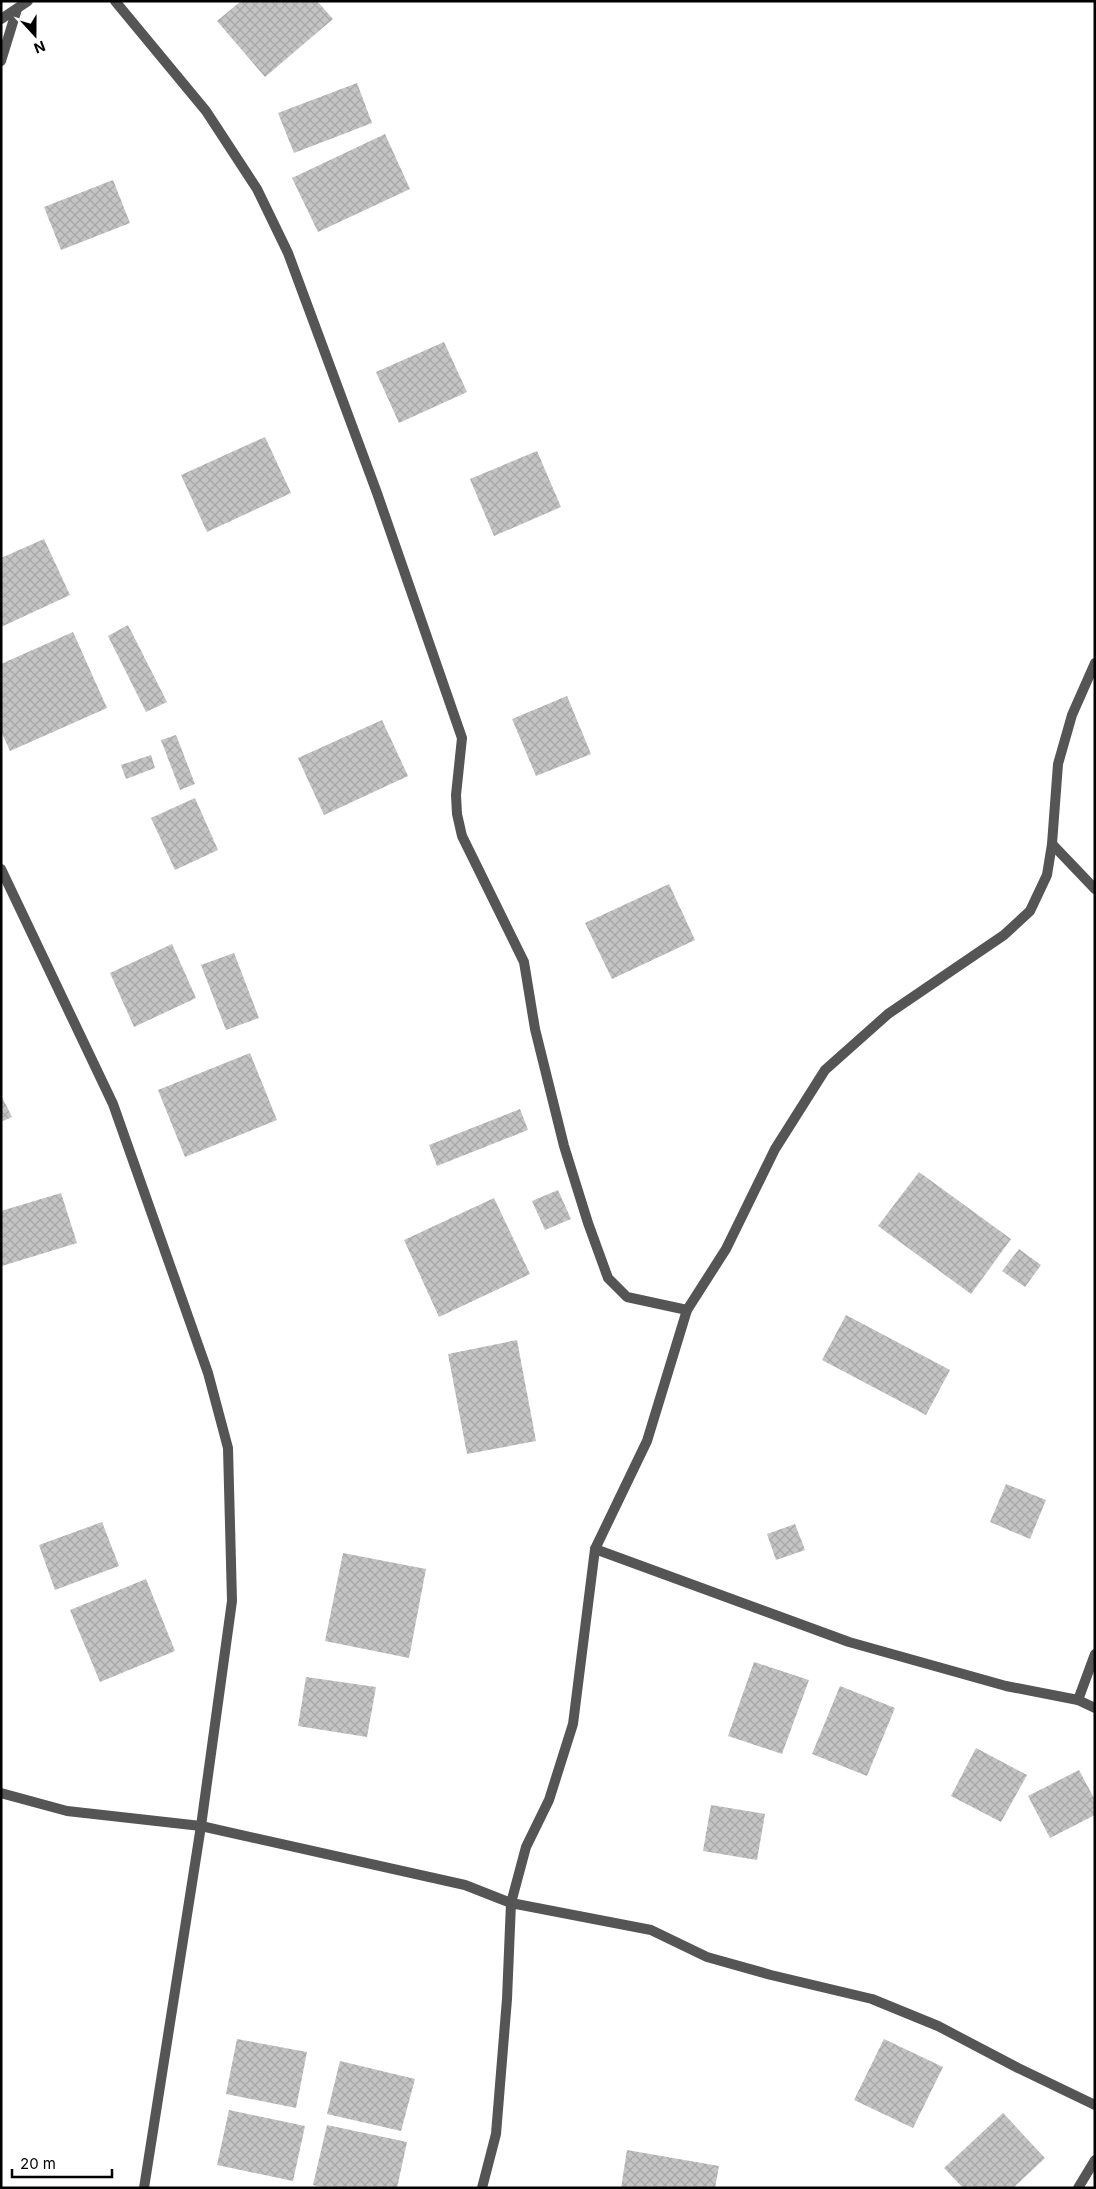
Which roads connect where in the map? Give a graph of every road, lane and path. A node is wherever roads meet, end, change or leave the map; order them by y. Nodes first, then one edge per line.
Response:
1 (28, 1) edge
2 (115, 1) edge
3 (17, 9) junction
4 (1, 19) edge
5 (1, 61) edge
6 (1095, 663) edge
7 (1052, 844) junction
8 (1, 869) edge
9 (1095, 889) edge
10 (687, 1310) junction
11 (594, 1549) junction
12 (1095, 1654) edge
13 (1078, 1700) junction
14 (1095, 1708) edge
15 (1, 1793) edge
16 (201, 1826) junction
17 (511, 1903) junction
18 (1095, 2105) edge
19 (1095, 2160) edge
20 (144, 2188) edge
21 (482, 2188) edge
22 (1078, 2188) edge

1 - 3 street
2 - 10 street
3 - 4 street
3 - 5 street
6 - 7 street
7 - 9 street
7 - 10 street
8 - 16 street
10 - 11 street
11 - 13 street
11 - 17 street
12 - 13 street
13 - 14 street
15 - 16 street
16 - 17 street
16 - 20 street
17 - 18 street
17 - 21 street
19 - 22 street

